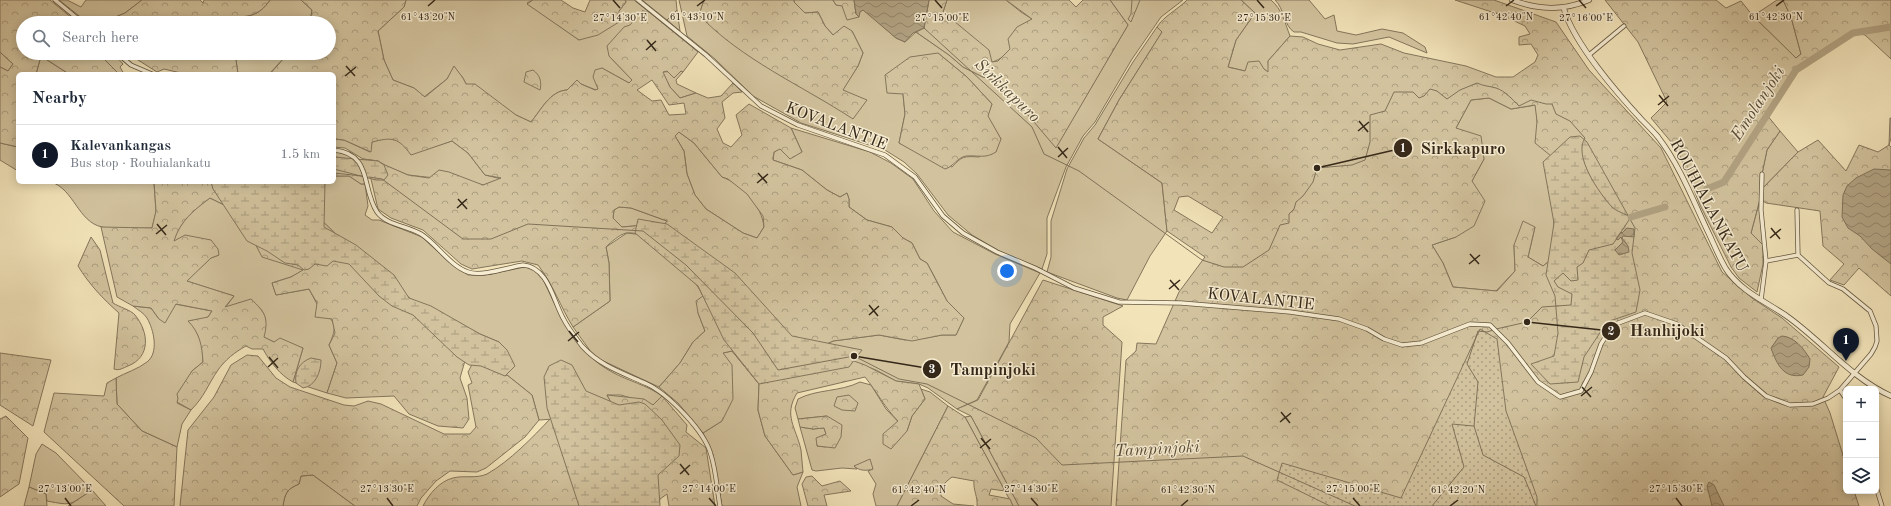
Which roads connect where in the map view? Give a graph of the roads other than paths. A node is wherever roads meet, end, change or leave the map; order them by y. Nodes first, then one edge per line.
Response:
1 (55, 0) edge
2 (638, 0) edge
3 (1512, 0) edge
4 (1589, 0) edge
5 (1564, 8) junction
6 (74, 16) edge
7 (1624, 26) dead end
8 (1589, 55) junction
9 (125, 60) edge
10 (147, 72) edge
11 (336, 150) edge
12 (1762, 174) dead end
13 (1797, 210) dead end
14 (1798, 255) junction
15 (1766, 261) junction
16 (1760, 300) junction
17 (1854, 373) junction
18 (1840, 390) junction
19 (1843, 394) edge
20 (1891, 396) edge
21 (1878, 494) edge
22 (720, 506) edge
23 (1882, 506) edge

1 - 6 street
2 - 18 street, KOVALANTIE
3 - 5 street
4 - 5 street
5 - 8 street, ROUHIALANKATU
7 - 8 street
8 - 16 street, ROUHIALANKATU
9 - 10 street
11 - 22 street
12 - 15 street
13 - 14 street
14 - 15 street
14 - 17 street, KOVALANTIE
15 - 16 street
16 - 17 street, ROUHIALANKATU
17 - 18 street, KOVALANTIE
17 - 20 street, ROUHIALANKATU
18 - 19 street
21 - 23 street

